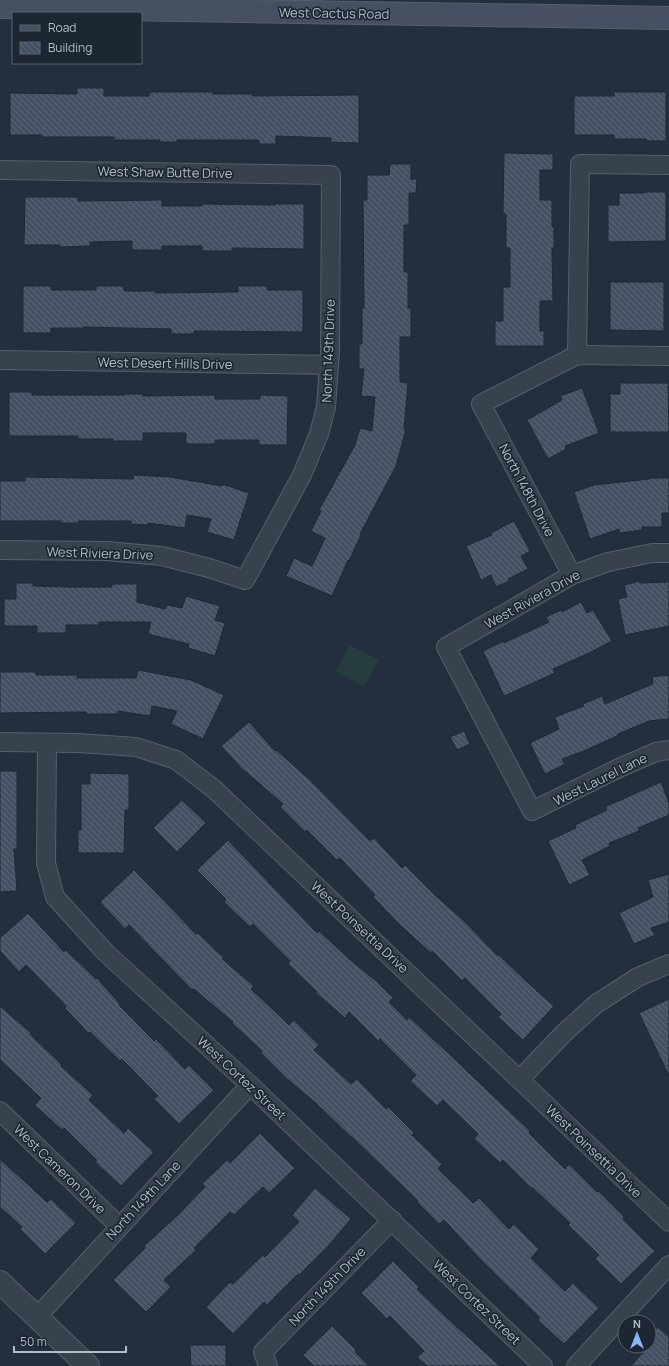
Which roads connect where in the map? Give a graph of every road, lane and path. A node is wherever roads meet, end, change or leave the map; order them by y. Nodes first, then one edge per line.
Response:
1 (406, 7) edge
2 (0, 8) edge
3 (669, 18) edge
4 (669, 165) edge
5 (0, 170) edge
6 (331, 175) joint
7 (577, 355) junction
8 (669, 356) edge
9 (0, 360) edge
10 (329, 365) junction
11 (0, 550) edge
12 (669, 553) edge
13 (572, 575) junction
14 (245, 580) joint
15 (0, 742) edge
16 (47, 743) junction
17 (669, 750) edge
18 (532, 812) joint
19 (669, 964) edge
20 (520, 1079) junction
21 (250, 1084) junction
22 (0, 1112) edge
23 (392, 1220) junction
24 (669, 1222) edge
25 (119, 1226) junction
26 (669, 1265) edge
27 (0, 1282) edge
28 (37, 1317) junction
29 (265, 1359) edge
30 (88, 1366) edge
31 (543, 1366) edge
32 (576, 1366) edge

1 - 2 main road, West Cactus Road
1 - 3 main road, West Cactus Road
4 - 7 street
5 - 6 street, West Shaw Butte Drive
6 - 10 street, North 149th Drive
7 - 8 street
7 - 13 street, North 148th Drive
9 - 10 street, West Desert Hills Drive
10 - 14 street, North 149th Drive
11 - 14 street, West Riviera Drive
12 - 13 street, West Riviera Drive
13 - 18 street, West Riviera Drive
15 - 16 street, West Poinsettia Drive
16 - 20 street, West Poinsettia Drive
16 - 21 street, West Cortez Street
17 - 18 street, West Laurel Lane
19 - 20 street
20 - 24 street, West Poinsettia Drive
21 - 23 street, West Cortez Street
21 - 25 street, North 149th Lane
22 - 25 street, West Cameron Drive
23 - 29 street, North 149th Drive
23 - 31 street, West Cortez Street
25 - 28 street, North 149th Lane
26 - 32 street
27 - 28 street
28 - 30 street

